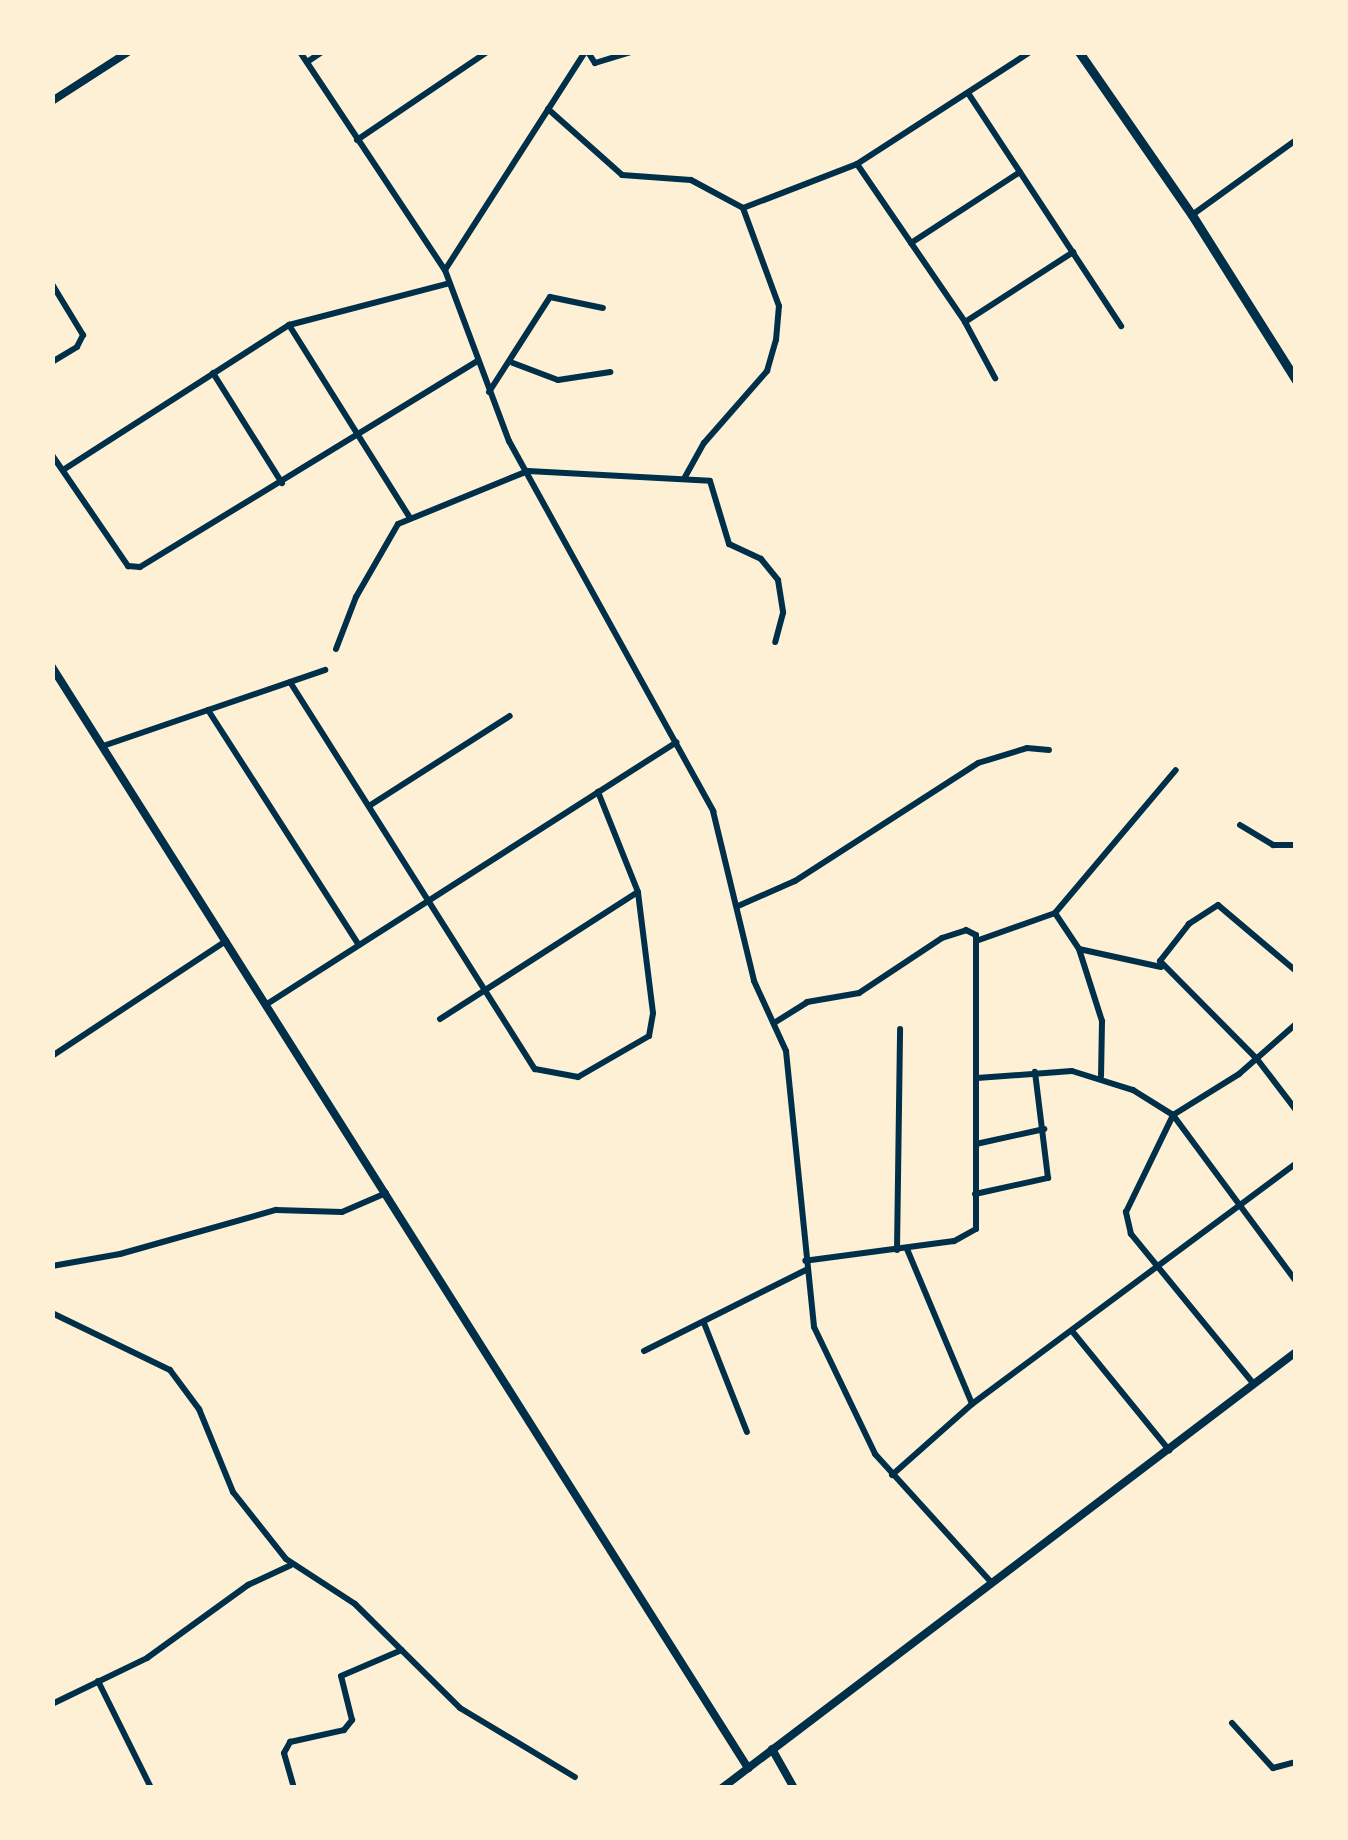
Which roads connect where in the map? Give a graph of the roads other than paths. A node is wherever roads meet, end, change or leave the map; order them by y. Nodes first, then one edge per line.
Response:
1 (128, 52) edge
2 (300, 52) edge
3 (322, 52) edge
4 (488, 52) edge
5 (587, 52) edge
6 (630, 52) edge
7 (1030, 52) edge
8 (1079, 52) edge
9 (307, 62) junction
10 (968, 93) junction
11 (52, 101) edge
12 (548, 109) junction
13 (357, 140) junction
14 (1296, 140) edge
15 (857, 164) junction
16 (1020, 172) junction
17 (743, 208) junction
18 (1192, 215) junction
19 (911, 244) junction
20 (1072, 252) junction
21 (445, 270) junction
22 (450, 282) junction
23 (52, 284) edge
24 (603, 308) dead end
25 (965, 322) junction
26 (289, 325) junction
27 (1121, 326) dead end
28 (478, 361) junction
29 (52, 362) edge
30 (513, 363) junction
31 (610, 372) dead end
32 (213, 374) junction
33 (995, 378) dead end
34 (1296, 380) edge
35 (489, 392) junction
36 (358, 436) junction
37 (52, 454) edge
38 (62, 470) junction
39 (528, 471) junction
40 (685, 478) junction
41 (282, 483) junction
42 (410, 516) junction
43 (776, 642) dead end
44 (336, 649) dead end
45 (52, 667) edge
46 (325, 670) dead end
47 (290, 682) junction
48 (208, 710) junction
49 (510, 716) dead end
50 (676, 742) junction
51 (103, 746) junction
52 (1048, 750) dead end
53 (1176, 770) dead end
54 (598, 792) junction
55 (369, 806) junction
56 (1240, 826) dead end
57 (1296, 844) edge
58 (638, 892) junction
59 (428, 901) junction
60 (738, 906) junction
61 (1055, 913) junction
62 (227, 941) junction
63 (976, 941) junction
64 (359, 945) junction
65 (1079, 950) junction
66 (1162, 967) junction
67 (1296, 971) edge
68 (485, 990) junction
69 (267, 1004) junction
70 (440, 1019) dead end
71 (774, 1023) junction
72 (1296, 1024) edge
73 (900, 1029) dead end
74 (52, 1056) edge
75 (1257, 1058) junction
76 (1036, 1072) junction
77 (1102, 1076) junction
78 (977, 1078) junction
79 (1296, 1110) edge
80 (1173, 1116) junction
81 (1044, 1129) junction
82 (976, 1144) junction
83 (1296, 1163) edge
84 (386, 1193) junction
85 (975, 1194) junction
86 (1238, 1205) junction
87 (907, 1249) junction
88 (897, 1250) junction
89 (1160, 1263) junction
90 (52, 1266) edge
91 (806, 1266) junction
92 (1296, 1281) edge
93 (52, 1313) edge
94 (704, 1322) junction
95 (1072, 1331) junction
96 (644, 1351) dead end
97 (1296, 1352) edge
98 (1253, 1383) junction
99 (972, 1404) junction
100 (748, 1432) dead end
101 (1168, 1450) junction
102 (892, 1474) junction
103 (291, 1565) junction
104 (992, 1583) junction
105 (402, 1650) junction
106 (98, 1682) junction
107 (52, 1704) edge
108 (1232, 1722) dead end
109 (772, 1749) junction
110 (1296, 1762) edge
111 (748, 1768) junction
112 (575, 1777) dead end
113 (151, 1788) edge
114 (294, 1788) edge
115 (722, 1788) edge
116 (794, 1788) edge

1 - 11 street
2 - 9 street
3 - 9 street
4 - 13 street
5 - 6 street
5 - 12 street
7 - 10 street
8 - 18 main road
9 - 13 street
10 - 15 street
10 - 16 street
12 - 17 street
12 - 21 street
13 - 21 street
14 - 18 street
15 - 17 street
15 - 19 street
16 - 19 street
16 - 20 street
17 - 40 street
18 - 34 main road
19 - 25 street
20 - 25 street
20 - 27 street
21 - 22 street
22 - 26 street
22 - 28 street
23 - 29 street
24 - 30 street
25 - 33 street
26 - 32 street
26 - 36 street
28 - 35 street
28 - 36 street
30 - 31 street
30 - 35 street
32 - 38 street
32 - 41 street
35 - 39 street
36 - 41 street
36 - 42 street
37 - 38 street
38 - 41 street
39 - 40 street
39 - 42 street
39 - 50 street
40 - 43 street
42 - 44 street
45 - 51 street
46 - 47 street
47 - 48 street
47 - 55 street
48 - 51 street
48 - 64 street
49 - 55 street
50 - 54 street
50 - 60 street
51 - 62 street
52 - 60 street
53 - 61 street
54 - 58 street
54 - 59 street
55 - 59 street
56 - 57 street
58 - 68 street
58 - 68 street
59 - 64 street
59 - 68 street
60 - 71 street
61 - 63 street
61 - 65 street
62 - 69 street
62 - 74 street
63 - 71 street
63 - 78 street
64 - 69 street
65 - 66 street
65 - 77 street
66 - 67 street
66 - 75 street
68 - 70 street
69 - 84 street
71 - 91 street
72 - 75 street
73 - 88 street
75 - 79 street
75 - 80 street
76 - 77 street
76 - 78 street
76 - 81 street
77 - 80 street
78 - 82 street
80 - 86 street
80 - 89 street
81 - 82 street
81 - 85 street
82 - 85 street
83 - 86 street
84 - 90 street
84 - 111 street
85 - 87 street
86 - 89 street
86 - 92 street
87 - 88 street
87 - 99 street
88 - 91 street
89 - 95 street
89 - 98 street
91 - 94 street
91 - 102 street
93 - 103 street
94 - 96 street
94 - 100 street
95 - 99 street
95 - 101 street
97 - 98 street
98 - 101 street
99 - 102 street
101 - 104 street
102 - 104 street
103 - 105 street
103 - 106 street
104 - 109 street
105 - 112 street
105 - 114 street
106 - 107 street
106 - 113 street
108 - 110 street
109 - 111 street
109 - 116 street
111 - 115 street

